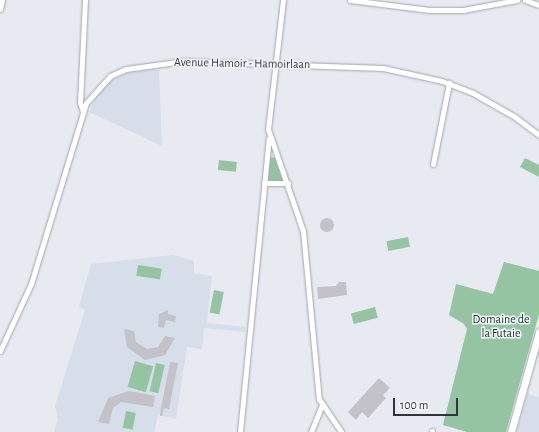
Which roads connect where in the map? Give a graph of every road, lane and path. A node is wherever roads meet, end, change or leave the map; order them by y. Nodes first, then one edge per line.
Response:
1 (2, 0) edge
2 (85, 0) edge
3 (284, 0) edge
4 (350, 0) edge
5 (516, 0) edge
6 (525, 0) edge
7 (539, 5) edge
8 (0, 9) edge
9 (275, 64) junction
10 (449, 83) junction
11 (83, 112) junction
12 (270, 135) junction
13 (539, 135) edge
14 (272, 154) junction
15 (433, 164) dead end
16 (264, 183) junction
17 (288, 183) junction
18 (539, 332) edge
19 (0, 351) edge
20 (322, 405) junction
21 (240, 432) edge
22 (311, 432) edge
23 (341, 432) edge
24 (511, 432) edge

1 - 8 street
2 - 11 street
3 - 9 street
4 - 5 street
6 - 7 street
9 - 10 street, Avenue Hamoir - Hamoirlaan
9 - 11 street, Avenue Hamoir - Hamoirlaan
9 - 12 street
10 - 13 street, Avenue Hamoir - Hamoirlaan
10 - 15 street
11 - 19 street, Avenue Hamoir - Hamoirlaan
12 - 14 street
12 - 14 street
14 - 16 street
14 - 17 street
16 - 17 street
16 - 21 street
17 - 20 street
18 - 24 main road
20 - 22 street
20 - 23 street

